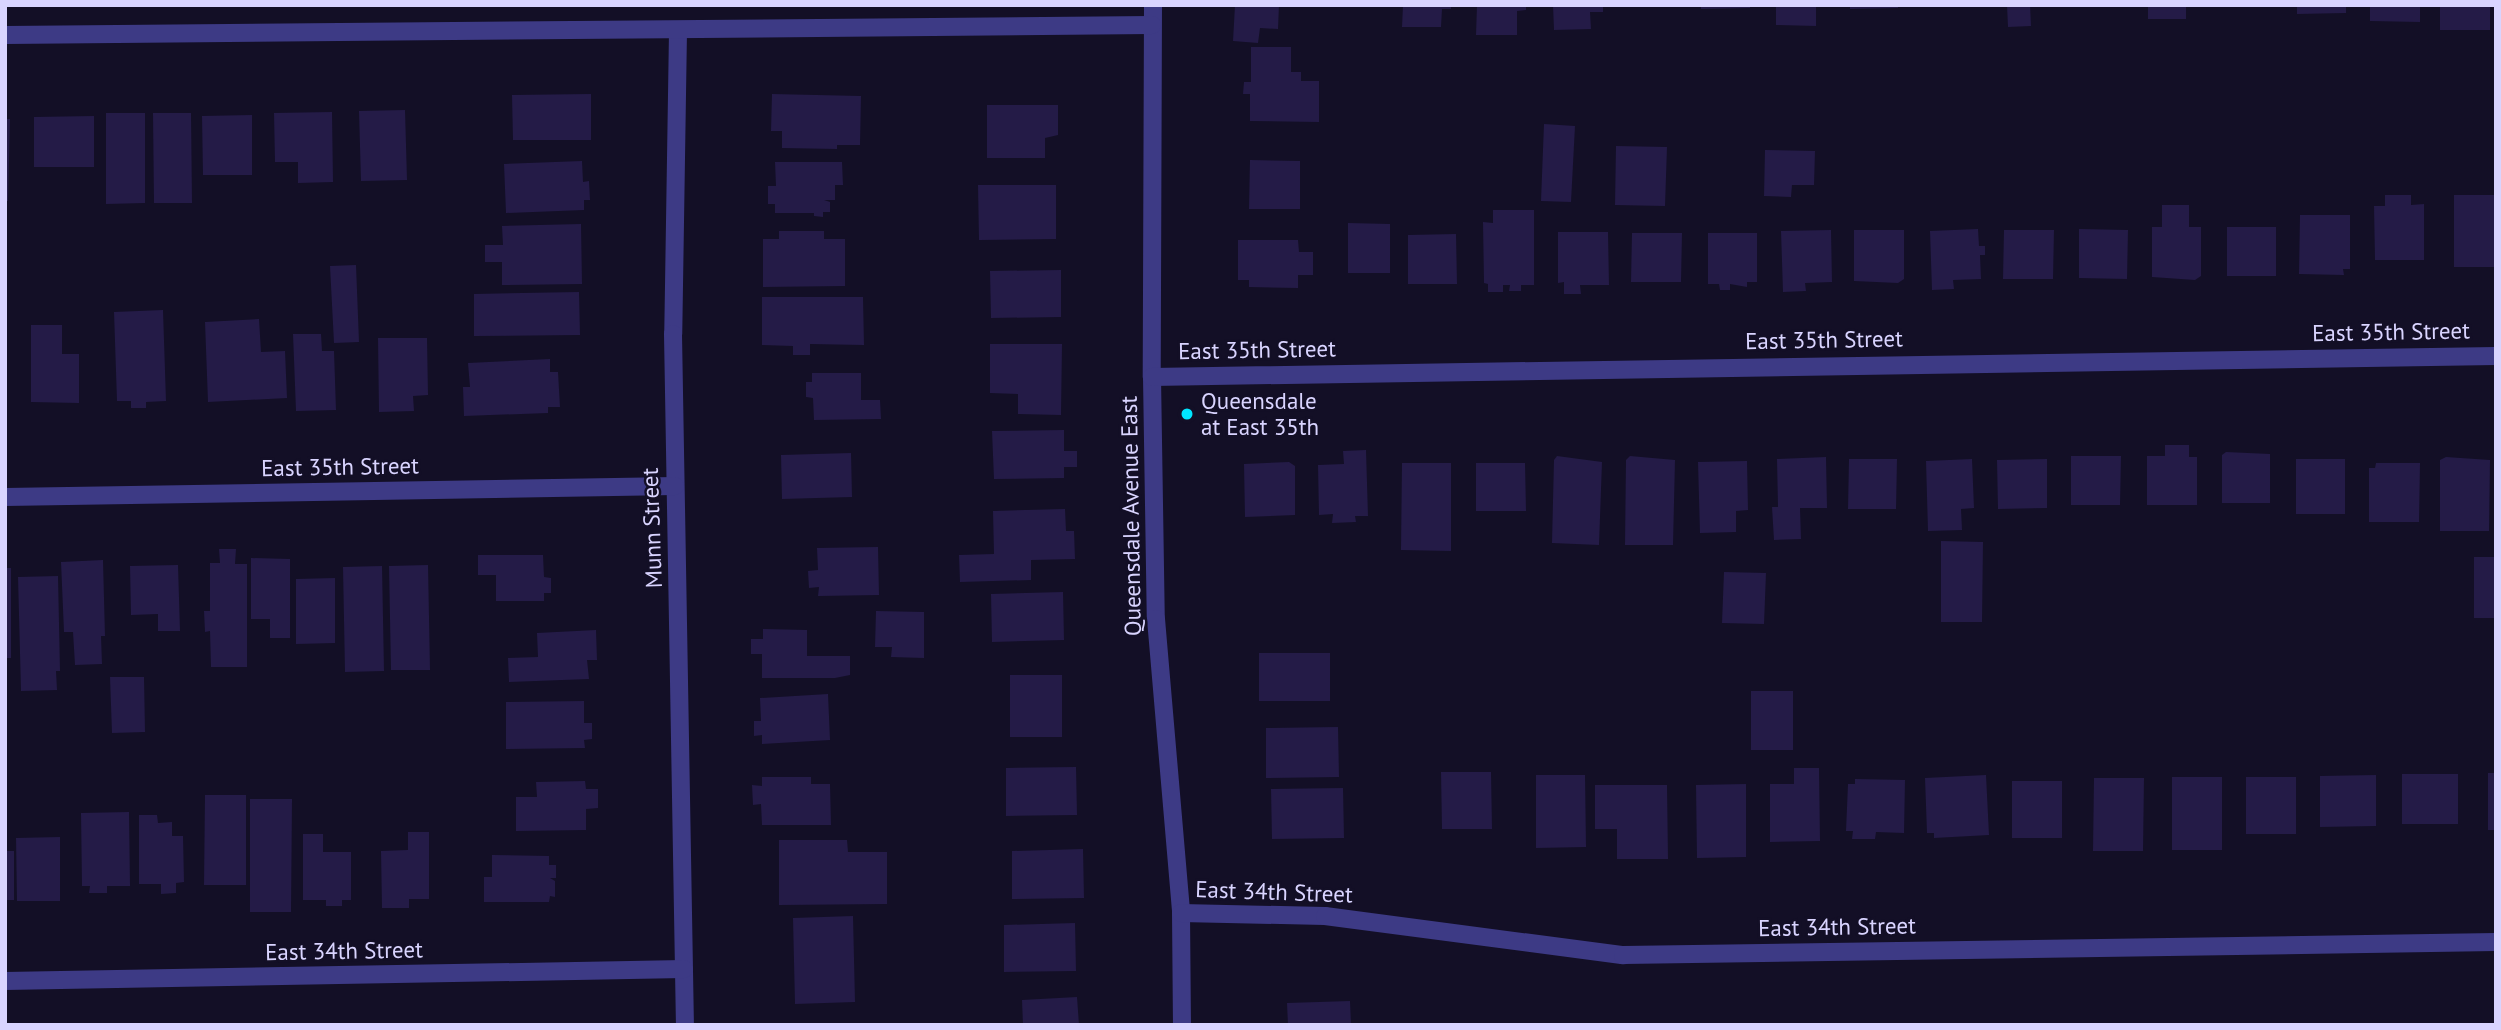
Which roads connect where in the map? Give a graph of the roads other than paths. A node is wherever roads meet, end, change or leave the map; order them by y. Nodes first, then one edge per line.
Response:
1 (1153, 5) edge
2 (1152, 25) junction
3 (678, 31) junction
4 (5, 35) edge
5 (2496, 356) edge
6 (1152, 376) junction
7 (675, 486) junction
8 (5, 497) edge
9 (1181, 913) junction
10 (2496, 942) edge
11 (684, 969) junction
12 (5, 981) edge
13 (685, 1025) edge
14 (1182, 1025) edge

1 - 2 street, Queensdale Avenue East
2 - 3 street
2 - 6 street, Queensdale Avenue East
3 - 4 street
3 - 7 street, Munn Street
5 - 6 street, East 35th Street
6 - 9 street, Queensdale Avenue East
7 - 8 street, East 35th Street
7 - 11 street, Munn Street
9 - 10 street, East 34th Street
9 - 14 street, Queensdale Avenue East
11 - 12 street, East 34th Street
11 - 13 street, Munn Street

